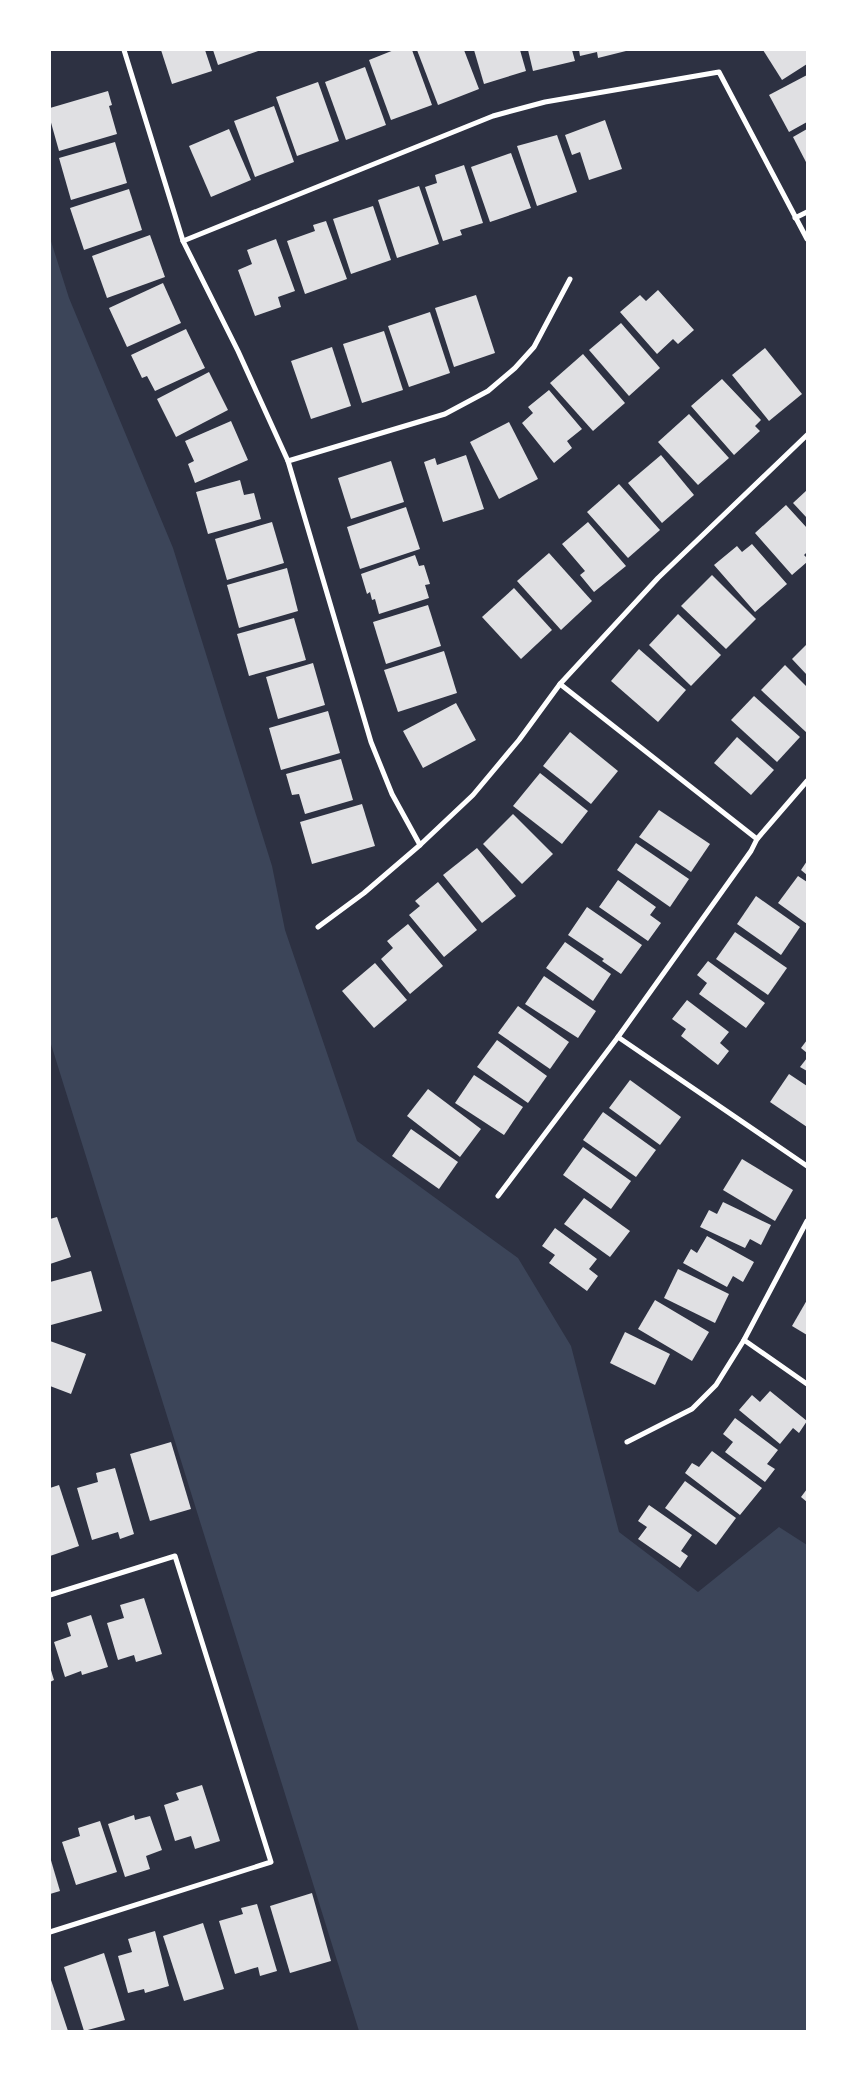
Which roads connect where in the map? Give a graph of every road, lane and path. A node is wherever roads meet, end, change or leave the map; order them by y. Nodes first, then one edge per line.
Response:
1 (124, 50) edge
2 (807, 212) edge
3 (795, 218) junction
4 (807, 239) edge
5 (183, 241) junction
6 (570, 279) dead end
7 (807, 435) edge
8 (288, 461) junction
9 (560, 684) junction
10 (807, 781) edge
11 (757, 839) junction
12 (420, 845) junction
13 (318, 927) dead end
14 (618, 1038) junction
15 (807, 1166) edge
16 (498, 1196) dead end
17 (807, 1221) edge
18 (744, 1340) junction
19 (807, 1384) edge
20 (626, 1442) dead end
21 (50, 1595) edge
22 (50, 1932) edge

1 - 5 street
2 - 3 street
3 - 4 street
3 - 5 street
5 - 8 street
6 - 8 street
7 - 9 street
8 - 12 street
9 - 11 street
9 - 12 street
10 - 11 street
11 - 14 street
12 - 13 street
14 - 15 street
14 - 16 street
17 - 18 street
18 - 19 street
18 - 20 street
21 - 22 street

